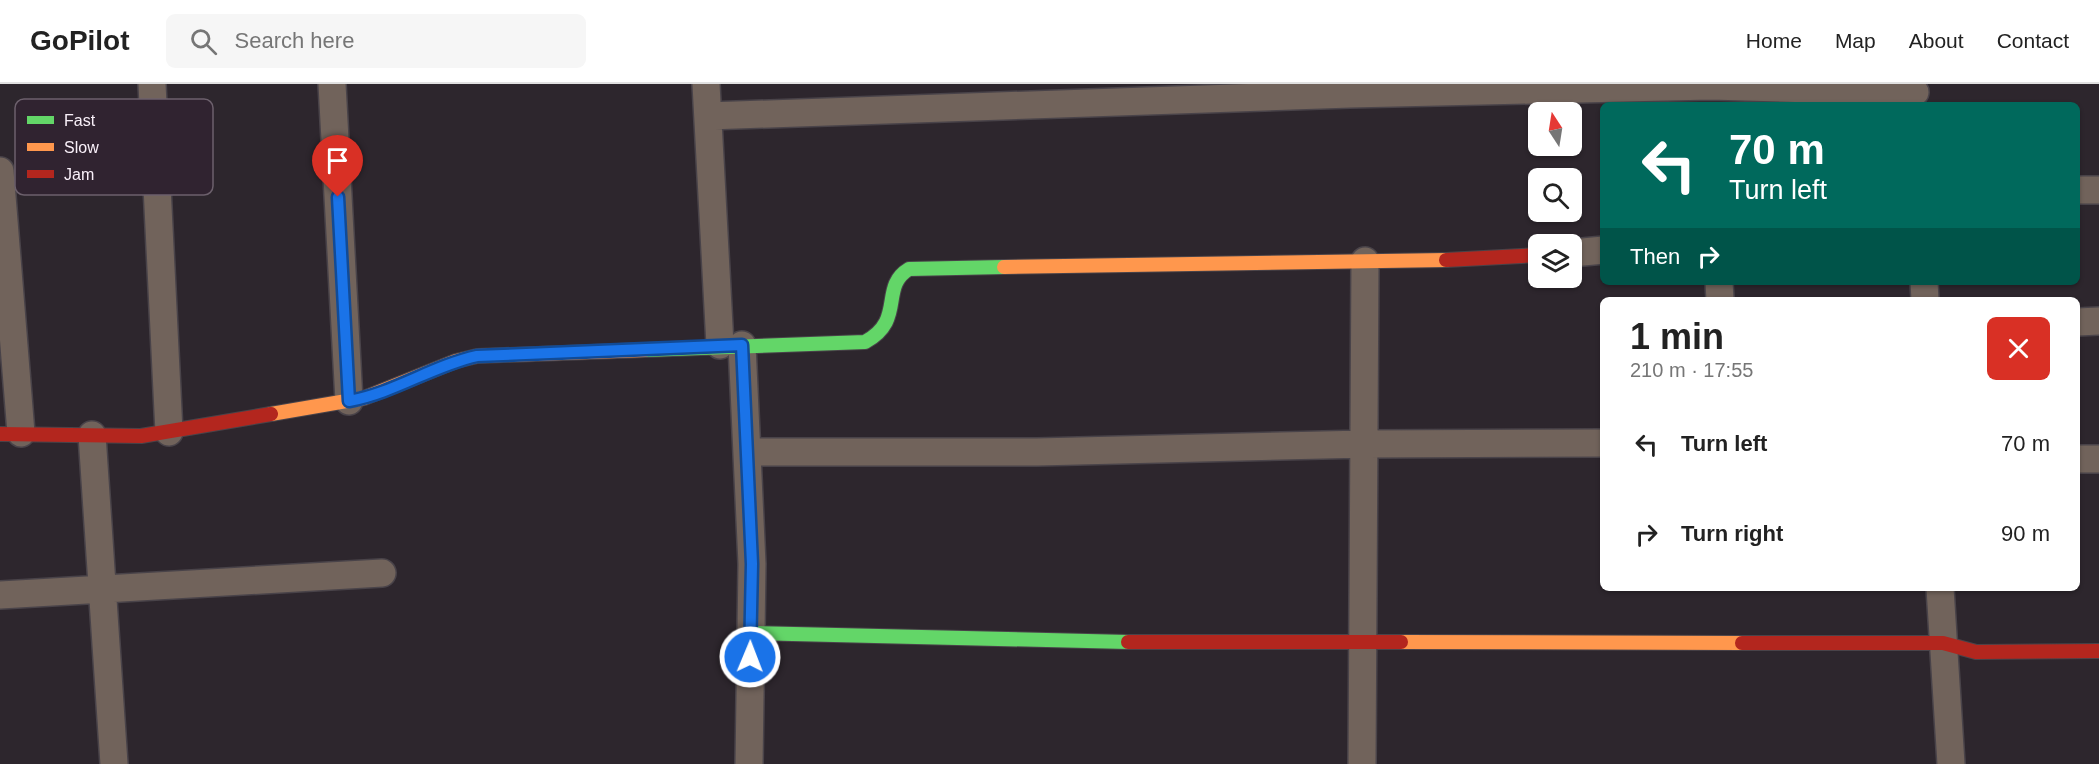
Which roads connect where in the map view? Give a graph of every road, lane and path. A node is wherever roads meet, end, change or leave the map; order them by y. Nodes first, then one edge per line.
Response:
1 (152, 84) edge
2 (332, 84) edge
3 (706, 84) edge
4 (1360, 89) edge
5 (1711, 92) edge
6 (1915, 94) edge
7 (153, 99) edge
8 (708, 116) junction
9 (0, 171) edge
10 (2080, 190) edge
11 (2099, 190) edge
12 (157, 195) edge
13 (1600, 250) edge
14 (1582, 251) edge
15 (1528, 256) edge
16 (1365, 261) junction
17 (2099, 321) edge
18 (2080, 322) edge
19 (731, 345) junction
20 (349, 401) junction
21 (169, 432) junction
22 (11, 434) edge
23 (92, 435) junction
24 (1600, 443) edge
25 (1365, 444) junction
26 (747, 452) junction
27 (2080, 459) edge
28 (2099, 459) edge
29 (382, 573) dead end
30 (103, 590) junction
31 (1940, 591) edge
32 (0, 595) edge
33 (751, 633) junction
34 (1362, 640) junction
35 (1943, 643) junction
36 (2099, 651) edge
37 (114, 764) edge
38 (749, 764) edge
39 (1362, 764) edge
40 (1951, 764) edge

1 - 7 street
2 - 20 street
3 - 8 street
4 - 5 street
4 - 8 street
5 - 6 street
8 - 19 street
9 - 22 street
10 - 11 street
12 - 21 street
13 - 14 street
15 - 16 street
16 - 19 street
16 - 25 street
17 - 18 street
19 - 20 street
19 - 26 street
20 - 21 street
21 - 23 street
22 - 23 street
23 - 30 street
24 - 25 street
25 - 26 street
25 - 34 street
26 - 33 street
27 - 28 street
29 - 30 street
30 - 32 street
30 - 37 street
31 - 35 street
33 - 34 street
33 - 38 street
34 - 35 street
34 - 39 street
35 - 36 street
35 - 40 street

